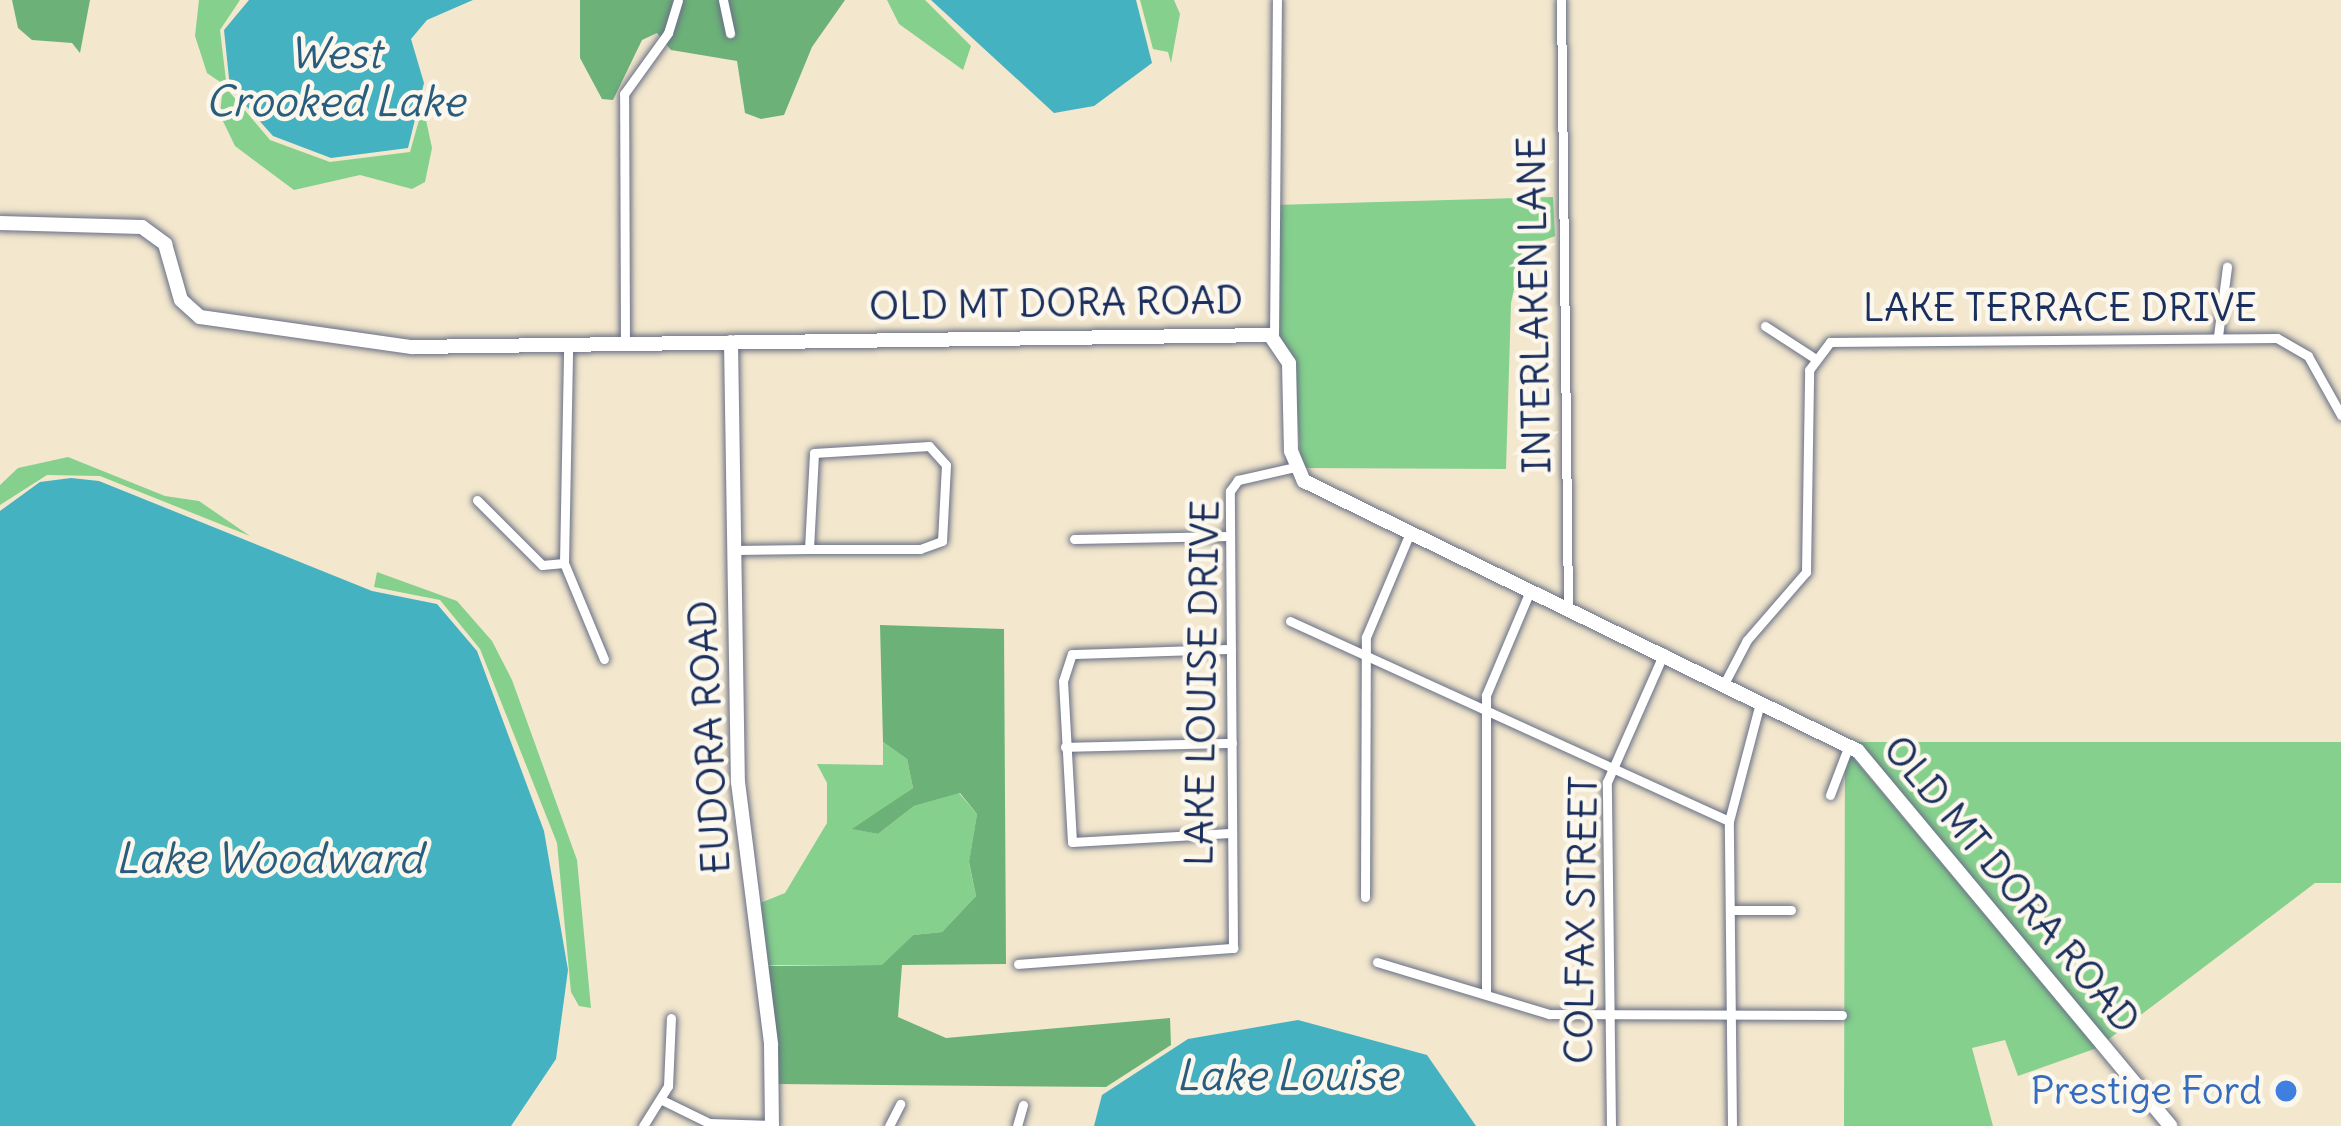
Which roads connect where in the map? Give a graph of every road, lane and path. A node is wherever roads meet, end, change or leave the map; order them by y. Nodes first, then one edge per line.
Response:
1 (678, 0) edge
2 (723, 0) edge
3 (1277, 0) edge
4 (1561, 0) edge
5 (730, 33) dead end
6 (0, 223) edge
7 (2227, 267) dead end
8 (1765, 326) dead end
9 (2218, 336) junction
10 (1274, 338) junction
11 (731, 343) junction
12 (625, 345) junction
13 (568, 346) junction
14 (1813, 357) junction
15 (2341, 415) edge
16 (1295, 466) junction
17 (477, 500) dead end
18 (1409, 535) junction
19 (1229, 536) junction
20 (1074, 539) dead end
21 (808, 549) junction
22 (735, 550) junction
23 (564, 563) junction
24 (1530, 591) junction
25 (1568, 609) junction
26 (1290, 620) dead end
27 (1231, 650) junction
28 (1365, 652) junction
29 (1664, 653) junction
30 (604, 659) dead end
31 (1725, 682) junction
32 (1761, 699) junction
33 (1486, 709) junction
34 (1232, 743) junction
35 (1849, 745) junction
36 (1065, 747) junction
37 (1611, 764) junction
38 (1830, 795) dead end
39 (1729, 821) junction
40 (1230, 833) junction
41 (1365, 897) dead end
42 (1730, 910) junction
43 (1791, 910) dead end
44 (1377, 962) dead end
45 (1018, 964) dead end
46 (1486, 994) junction
47 (1610, 1015) junction
48 (1731, 1015) junction
49 (1842, 1015) dead end
50 (671, 1018) dead end
51 (662, 1100) junction
52 (901, 1104) dead end
53 (1023, 1105) dead end
54 (643, 1126) edge
55 (772, 1126) edge
56 (889, 1126) edge
57 (1017, 1126) edge
58 (1611, 1126) edge
59 (1732, 1126) edge
60 (2170, 1126) edge

1 - 12 street
2 - 5 street
3 - 10 street
4 - 25 street, INTERLAKEN LANE
6 - 13 street, OLD MT DORA ROAD
7 - 9 street
8 - 14 street
9 - 14 street, LAKE TERRACE DRIVE
9 - 15 street, LAKE TERRACE DRIVE
10 - 11 street, OLD MT DORA ROAD
10 - 16 street, OLD MT DORA ROAD
11 - 12 street, OLD MT DORA ROAD
11 - 22 street, EUDORA ROAD
12 - 13 street, OLD MT DORA ROAD
13 - 23 street
14 - 31 street, LAKE TERRACE DRIVE
16 - 18 street, OLD MT DORA ROAD
16 - 19 street, LAKE LOUISE DRIVE
17 - 23 street
18 - 24 street, OLD MT DORA ROAD
18 - 28 street
19 - 20 street
19 - 27 street, LAKE LOUISE DRIVE
21 - 21 street
21 - 22 street
22 - 55 street, EUDORA ROAD
23 - 30 street
24 - 25 street, OLD MT DORA ROAD
24 - 33 street
25 - 29 street, OLD MT DORA ROAD
26 - 28 street
27 - 34 street, LAKE LOUISE DRIVE
27 - 36 street
28 - 33 street
28 - 41 street
29 - 31 street, OLD MT DORA ROAD
29 - 37 street, COLFAX STREET
31 - 32 street, OLD MT DORA ROAD
32 - 35 street, OLD MT DORA ROAD
32 - 39 street
33 - 37 street
33 - 46 street
34 - 36 street
34 - 40 street, LAKE LOUISE DRIVE
35 - 38 street
35 - 60 street, OLD MT DORA ROAD
36 - 40 street
37 - 39 street
37 - 47 street, COLFAX STREET
39 - 42 street
40 - 45 street, LAKE LOUISE DRIVE
42 - 43 street
42 - 48 street
44 - 46 street
46 - 47 street
47 - 48 street
47 - 58 street, COLFAX STREET
48 - 49 street
48 - 59 street
50 - 51 street
51 - 54 street
51 - 55 street
52 - 56 street
53 - 57 street

